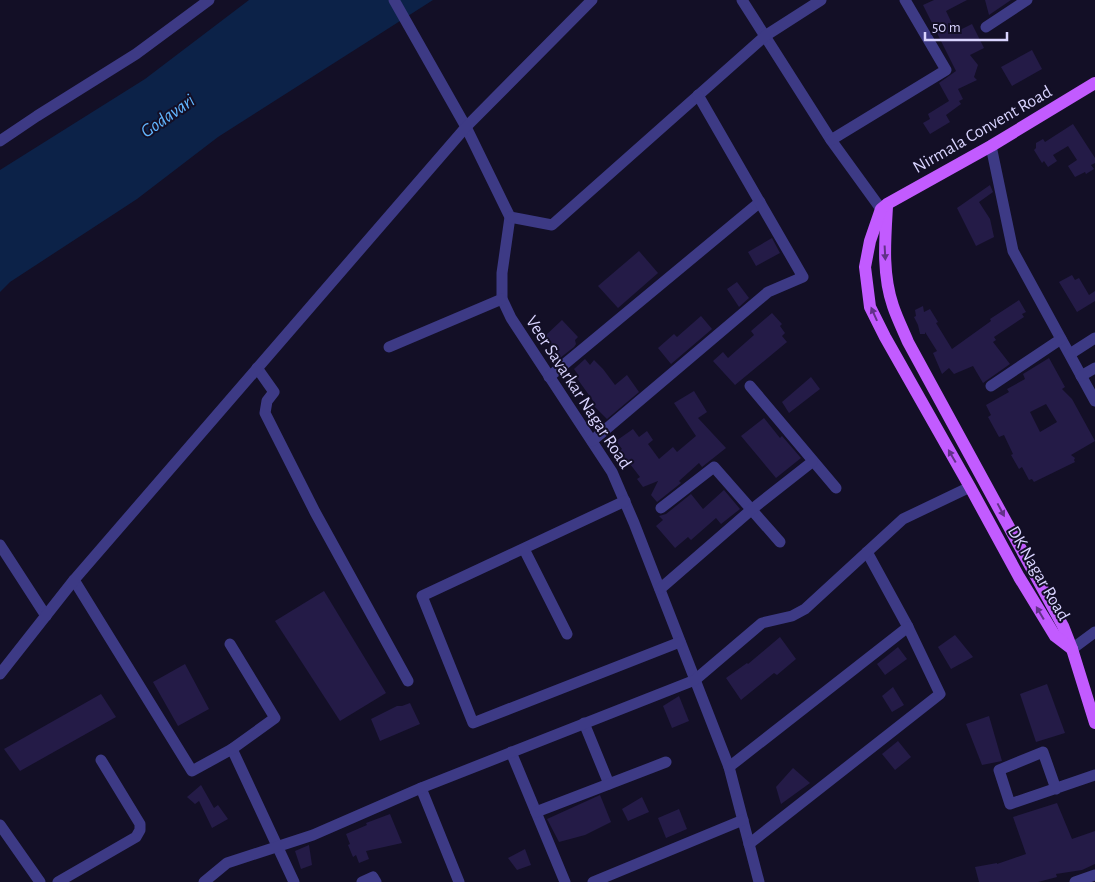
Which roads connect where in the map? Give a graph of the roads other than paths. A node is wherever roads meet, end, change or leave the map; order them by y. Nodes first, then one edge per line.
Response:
1 (209, 0) edge
2 (394, 0) edge
3 (592, 0) edge
4 (742, 0) edge
5 (821, 0) edge
6 (906, 0) edge
7 (1026, 0) edge
8 (986, 27) dead end
9 (765, 36) junction
10 (1095, 83) edge
11 (698, 95) junction
12 (466, 127) junction
13 (831, 140) junction
14 (0, 141) edge
15 (991, 146) junction
16 (760, 202) junction
17 (884, 206) junction
18 (510, 217) junction
19 (502, 299) junction
20 (1095, 338) edge
21 (1061, 339) junction
22 (390, 347) dead end
23 (1070, 354) junction
24 (257, 368) junction
25 (1095, 368) edge
26 (1081, 376) junction
27 (549, 377) junction
28 (750, 386) dead end
29 (991, 386) dead end
30 (1095, 400) edge
31 (592, 442) junction
32 (812, 462) junction
33 (970, 487) junction
34 (836, 488) dead end
35 (625, 502) junction
36 (661, 508) dead end
37 (752, 510) junction
38 (780, 542) dead end
39 (0, 545) edge
40 (524, 548) junction
41 (867, 552) junction
42 (74, 580) junction
43 (660, 589) junction
44 (46, 616) junction
45 (908, 627) junction
46 (1095, 632) edge
47 (567, 634) dead end
48 (680, 642) junction
49 (230, 644) dead end
50 (1072, 649) junction
51 (0, 674) edge
52 (695, 680) junction
53 (408, 681) dead end
54 (1095, 723) edge
55 (584, 724) junction
56 (232, 749) junction
57 (511, 752) junction
58 (101, 760) dead end
59 (666, 762) dead end
60 (729, 767) junction
61 (1095, 775) edge
62 (609, 784) junction
63 (421, 788) junction
64 (1056, 788) junction
65 (536, 812) junction
66 (743, 820) junction
67 (0, 826) edge
68 (749, 844) junction
69 (278, 846) junction
70 (1095, 875) edge
71 (216, 878) edge
72 (40, 882) edge
73 (58, 882) edge
74 (204, 882) edge
75 (294, 882) edge
76 (362, 882) edge
77 (376, 882) edge
78 (459, 882) edge
79 (566, 882) edge
80 (593, 882) edge
81 (759, 882) edge
82 (1075, 882) edge

1 - 14 street
2 - 12 street
3 - 12 street
4 - 9 street
5 - 9 street
6 - 13 street
7 - 8 street
9 - 11 street
9 - 13 street
10 - 15 main road, Nirmala Convent Road
11 - 16 street
11 - 18 street
12 - 18 street
12 - 24 street
13 - 17 street
15 - 17 main road, Nirmala Convent Road
15 - 21 street
16 - 27 street
16 - 31 street
33 -> 17 main road, DK Nagar Road
17 -> 50 main road, DK Nagar Road
18 - 19 street, Veer Savarkar Nagar Road
19 - 22 street
19 - 27 street, Veer Savarkar Nagar Road
20 - 23 street
21 - 23 street
21 - 29 street
23 - 26 street
24 - 42 street
24 - 53 street
25 - 26 street
26 - 30 street
27 - 31 street, Veer Savarkar Nagar Road
28 - 32 street
31 - 35 street, Veer Savarkar Nagar Road
32 - 34 street
32 - 37 street
33 - 41 street
50 -> 33 main road, DK Nagar Road
35 - 40 street
35 - 43 street, Veer Savarkar Nagar Road
36 - 37 street
37 - 38 street
37 - 43 street
39 - 44 street
40 - 47 street
40 - 48 street
41 - 45 street
41 - 52 street
42 - 44 street
42 - 56 street
43 - 48 street, Veer Savarkar Nagar Road
44 - 51 street
45 - 60 street
45 - 68 street
46 - 50 street
48 - 52 street, Veer Savarkar Nagar Road
49 - 56 street
50 - 54 main road
52 - 55 street
52 - 60 street, Veer Savarkar Nagar Road
55 - 57 street
55 - 62 street
56 - 69 street
57 - 63 street
57 - 65 street
58 - 73 street
59 - 62 street
60 - 66 street, Veer Savarkar Nagar Road
61 - 64 street
62 - 65 street
63 - 69 street
63 - 78 street
64 - 64 street
65 - 79 street
66 - 68 street, Veer Savarkar Nagar Road
66 - 80 street
67 - 72 street
68 - 81 street, Veer Savarkar Nagar Road
69 - 71 street
69 - 75 street
70 - 82 street
71 - 74 street
76 - 77 street

